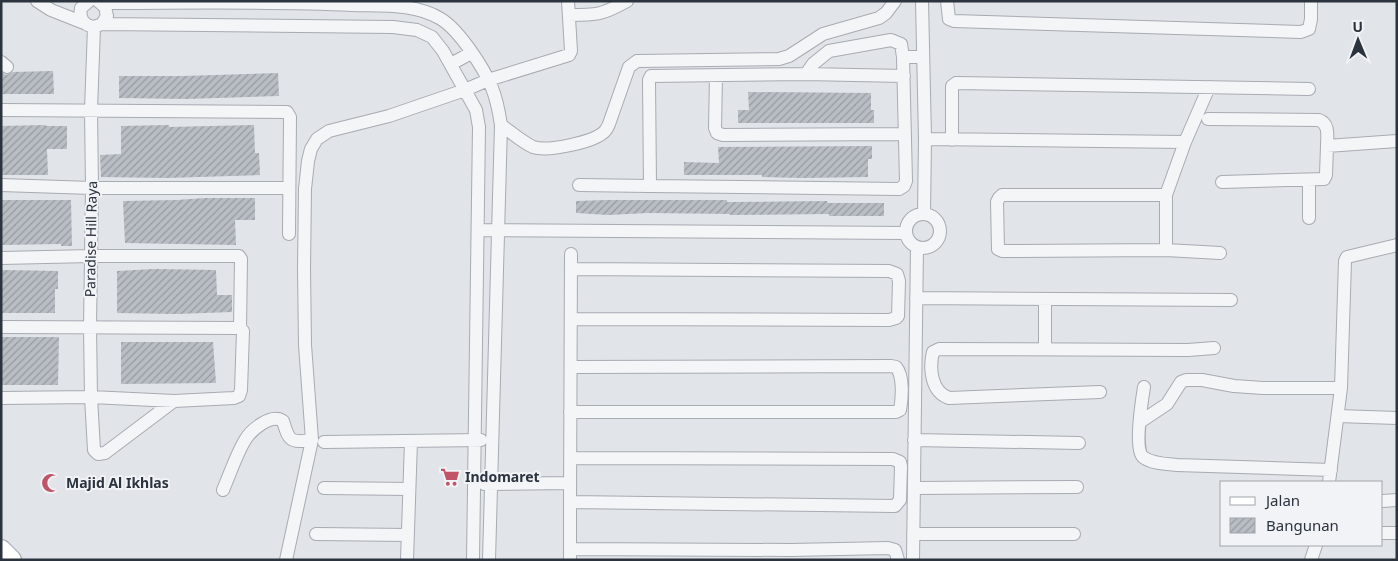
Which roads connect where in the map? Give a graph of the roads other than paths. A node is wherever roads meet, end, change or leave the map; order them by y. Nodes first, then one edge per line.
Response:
1 (37, 1) edge
2 (568, 1) edge
3 (627, 1) edge
4 (895, 1) edge
5 (922, 1) edge
6 (947, 1) edge
7 (1311, 1) edge
8 (85, 2) edge
9 (100, 2) edge
10 (315, 4) junction
11 (569, 15) junction
12 (93, 25) junction
13 (314, 25) junction
14 (472, 53) junction
15 (903, 57) junction
16 (922, 57) junction
17 (451, 64) junction
18 (806, 74) junction
19 (716, 76) junction
20 (904, 76) junction
21 (488, 80) junction
22 (1210, 87) junction
23 (1309, 89) dead end
24 (465, 90) junction
25 (1, 110) edge
26 (91, 110) junction
27 (1208, 119) dead end
28 (501, 125) junction
29 (906, 134) junction
30 (925, 139) junction
31 (952, 140) junction
32 (1397, 141) edge
33 (1185, 142) junction
34 (1327, 146) junction
35 (1309, 180) junction
36 (1222, 182) dead end
37 (1, 185) edge
38 (580, 185) dead end
39 (650, 186) junction
40 (92, 188) junction
41 (289, 188) junction
42 (1166, 195) junction
43 (924, 214) junction
44 (1309, 218) dead end
45 (478, 230) junction
46 (498, 230) junction
47 (906, 233) junction
48 (289, 234) dead end
49 (1397, 245) edge
50 (917, 247) junction
51 (1166, 250) junction
52 (1220, 253) dead end
53 (570, 254) dead end
54 (91, 256) junction
55 (1, 258) edge
56 (571, 268) junction
57 (916, 298) junction
58 (1045, 300) junction
59 (1231, 300) dead end
60 (571, 319) junction
61 (1, 327) edge
62 (90, 327) junction
63 (240, 328) junction
64 (1214, 348) dead end
65 (1045, 349) junction
66 (571, 367) junction
67 (1144, 388) dead end
68 (1341, 388) junction
69 (1100, 392) dead end
70 (91, 397) junction
71 (1, 398) edge
72 (174, 400) junction
73 (570, 412) junction
74 (1338, 416) junction
75 (1397, 418) edge
76 (1140, 422) junction
77 (474, 440) junction
78 (491, 440) junction
79 (914, 440) junction
80 (318, 441) junction
81 (410, 441) junction
82 (1079, 442) dead end
83 (570, 458) junction
84 (1330, 476) edge
85 (570, 483) junction
86 (491, 484) junction
87 (474, 485) junction
88 (1077, 487) dead end
89 (324, 488) dead end
90 (914, 488) junction
91 (409, 489) junction
92 (222, 490) dead end
93 (1397, 500) edge
94 (1383, 501) edge
95 (570, 502) junction
96 (1383, 533) edge
97 (1397, 533) edge
98 (316, 534) dead end
99 (913, 534) junction
100 (1074, 534) dead end
101 (408, 535) junction
102 (1316, 546) edge
103 (1, 550) edge
104 (570, 554) edge
105 (12, 560) edge
106 (286, 560) edge
107 (407, 560) edge
108 (473, 560) edge
109 (489, 560) edge
110 (898, 560) edge
111 (913, 560) edge
112 (1311, 560) edge

1 - 12 street
2 - 11 street
3 - 11 street
4 - 28 street
5 - 16 street
6 - 7 street
8 - 12 street
9 - 10 street
9 - 12 street
10 - 13 street
10 - 14 street
11 - 21 street
12 - 13 street
12 - 26 street, Paradise Hill Raya
13 - 17 street
14 - 17 street
14 - 21 street
15 - 16 street
15 - 18 street
15 - 20 street
16 - 30 street
17 - 24 street
18 - 19 street
18 - 20 street
19 - 29 street
19 - 39 street
20 - 29 street
21 - 24 street
21 - 28 street
22 - 23 street
22 - 31 street
22 - 33 street
24 - 45 street
24 - 80 street
25 - 26 street
26 - 40 street, Paradise Hill Raya
26 - 41 street
27 - 34 street
28 - 46 street
29 - 39 street
30 - 31 street
30 - 43 street
31 - 33 street
32 - 34 street
33 - 42 street
34 - 35 street
35 - 36 street
35 - 44 street
37 - 40 street
38 - 39 street
40 - 41 street
40 - 54 street, Paradise Hill Raya
41 - 48 street
42 - 51 street
42 - 51 street
43 - 47 street
43 - 50 street
45 - 46 street
45 - 77 street
46 - 47 street
46 - 78 street
47 - 50 street
49 - 68 street
50 - 57 street
51 - 52 street
53 - 56 street
54 - 55 street
54 - 62 street, Paradise Hill Raya
54 - 63 street
56 - 60 street
56 - 60 street
57 - 58 street
57 - 79 street
58 - 59 street
58 - 65 street
60 - 66 street
61 - 62 street
62 - 63 street
62 - 70 street, Paradise Hill Raya
63 - 72 street
64 - 65 street
65 - 69 street
66 - 73 street
66 - 73 street
67 - 76 street
68 - 74 street
68 - 76 street
70 - 71 street
70 - 72 street
70 - 72 street, Paradise Hill Raya
73 - 83 street
74 - 75 street
74 - 84 street
76 - 84 street
77 - 78 street
77 - 81 street
77 - 87 street
78 - 86 street
79 - 82 street
79 - 90 street
80 - 81 street
80 - 92 street
80 - 106 street
81 - 91 street
83 - 85 street
83 - 95 street
85 - 86 street
85 - 95 street
86 - 87 street
86 - 109 street
87 - 108 street
88 - 90 street
89 - 91 street
90 - 99 street
91 - 101 street
93 - 94 street
95 - 104 street
96 - 97 street
98 - 101 street
99 - 100 street
99 - 111 street
101 - 107 street
102 - 112 street
103 - 105 main road
104 - 110 street

